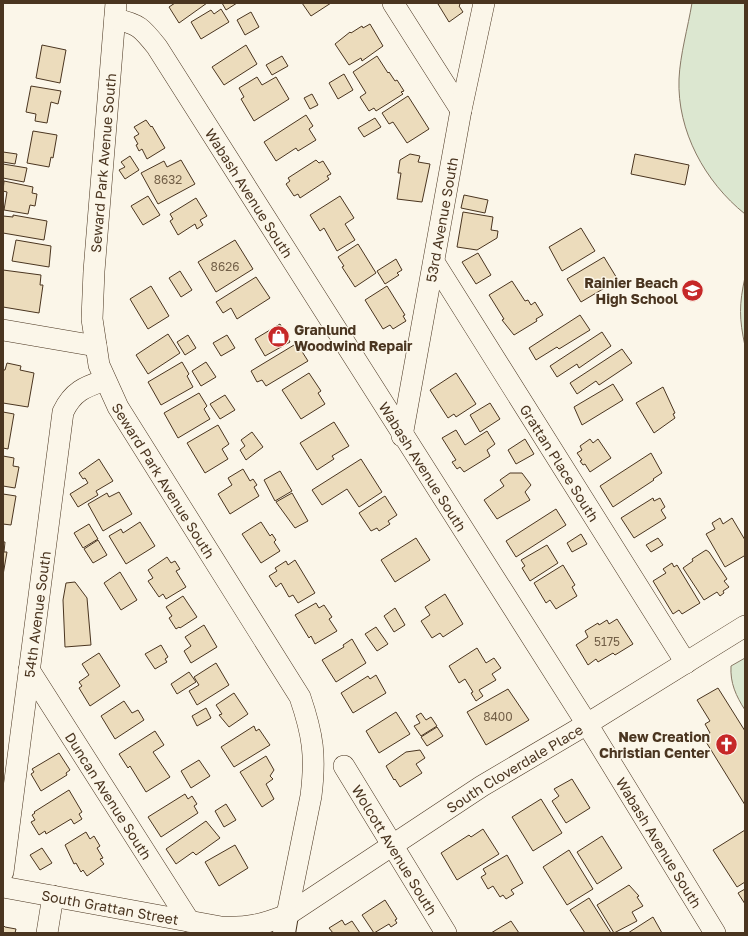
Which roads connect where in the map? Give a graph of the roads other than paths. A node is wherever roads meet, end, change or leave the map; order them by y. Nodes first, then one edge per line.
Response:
1 (393, 3) edge
2 (484, 3) edge
3 (116, 11) edge
4 (460, 110) junction
5 (434, 262) junction
6 (3, 330) edge
7 (96, 346) junction
8 (105, 380) junction
9 (402, 436) junction
10 (745, 626) edge
11 (686, 663) junction
12 (29, 670) junction
13 (587, 724) junction
14 (344, 766) dead end
15 (391, 845) junction
16 (3, 872) edge
17 (3, 887) edge
18 (53, 896) junction
19 (189, 921) junction
20 (286, 924) edge
21 (47, 933) edge
22 (446, 933) edge
23 (714, 933) edge

1 - 4 street
2 - 4 street, 53rd Avenue South
3 - 7 street, Seward Park Avenue South
3 - 9 street, Wabash Avenue South
4 - 5 street, 53rd Avenue South
5 - 9 street, 53rd Avenue South
5 - 11 street, Grattan Place South
6 - 7 street
7 - 8 street, Seward Park Avenue South
8 - 12 street, 54th Avenue South
8 - 20 street, Seward Park Avenue South
9 - 13 street, Wabash Avenue South
10 - 11 street, South Cloverdale Place
11 - 13 street, South Cloverdale Place
12 - 16 street, 54th Avenue South
12 - 19 street, Duncan Avenue South
13 - 15 street, South Cloverdale Place
13 - 23 street, Wabash Avenue South
14 - 15 street, Wolcott Avenue South
15 - 20 street, South Cloverdale Place
15 - 22 street, Wolcott Avenue South
17 - 18 street, South Grattan Street
18 - 19 street, South Grattan Street
18 - 21 street
19 - 20 street, South Grattan Street

